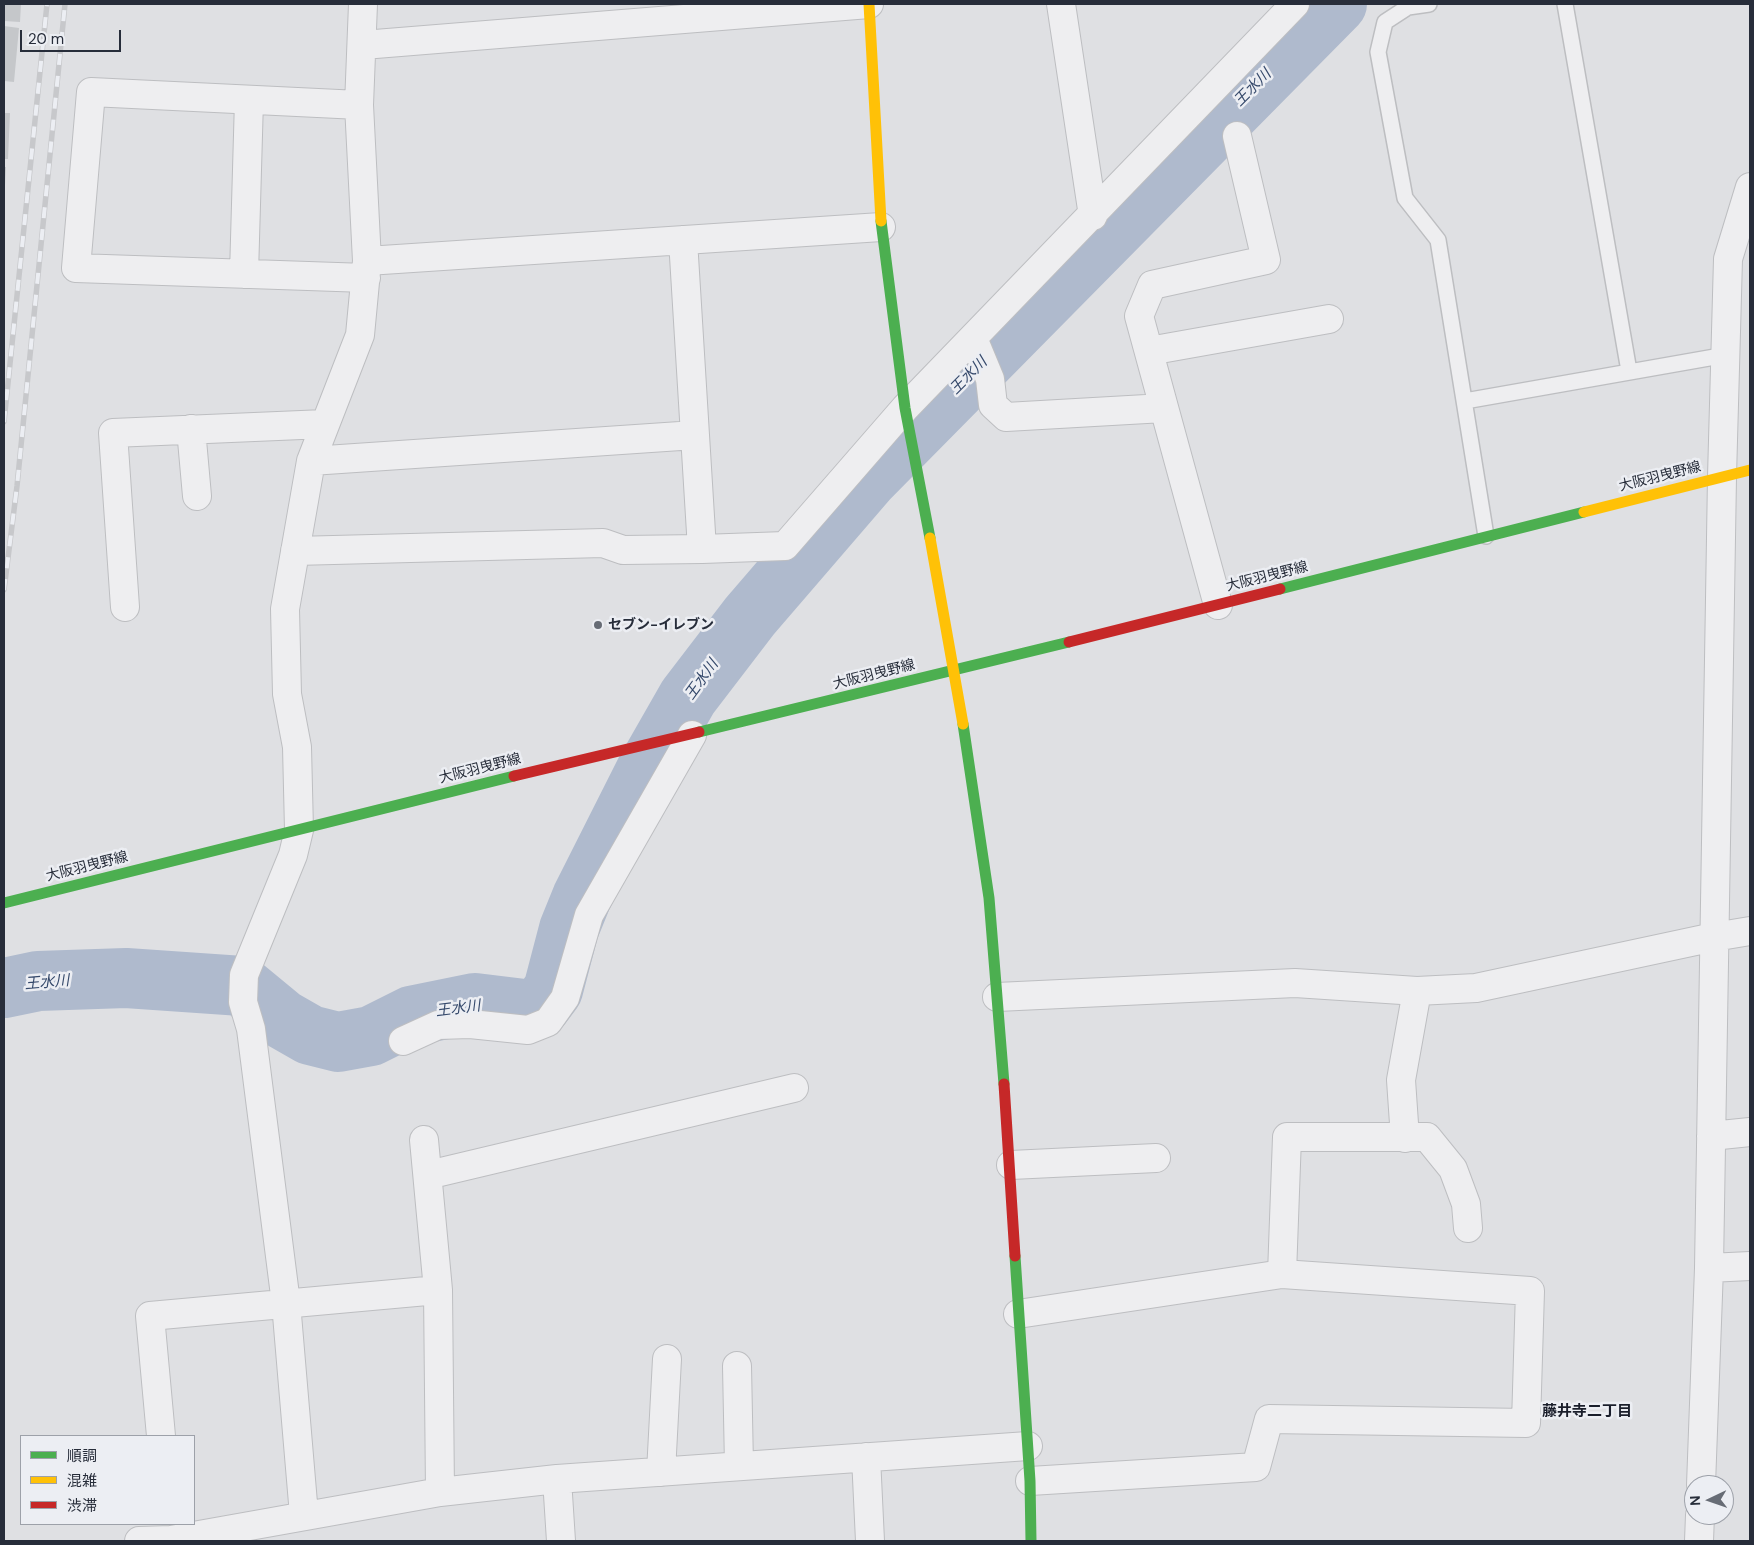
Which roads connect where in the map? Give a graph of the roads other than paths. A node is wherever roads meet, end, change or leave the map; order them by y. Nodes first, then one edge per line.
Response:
1 (363, 4) edge
2 (869, 4) edge
3 (1060, 4) edge
4 (1295, 4) edge
5 (1429, 4) edge
6 (1565, 4) edge
7 (363, 45) junction
8 (249, 100) junction
9 (359, 105) junction
10 (1237, 136) dead end
11 (1750, 187) edge
12 (1093, 216) junction
13 (882, 227) junction
14 (683, 240) junction
15 (366, 269) junction
16 (244, 274) junction
17 (1329, 319) dead end
18 (973, 338) junction
19 (1149, 352) junction
20 (1726, 355) junction
21 (1629, 371) junction
22 (1465, 401) junction
23 (1164, 408) junction
24 (907, 417) junction
25 (325, 424) junction
26 (192, 430) junction
27 (695, 436) junction
28 (311, 461) junction
29 (1750, 470) edge
30 (1722, 477) junction
31 (197, 496) dead end
32 (1486, 536) junction
33 (702, 549) junction
34 (295, 551) junction
35 (1218, 604) junction
36 (125, 607) dead end
37 (955, 671) junction
38 (680, 738) junction
39 (299, 830) junction
40 (4, 903) edge
41 (1750, 931) edge
42 (1714, 937) junction
43 (1417, 991) junction
44 (997, 997) junction
45 (403, 1042) dead end
46 (794, 1088) dead end
47 (1750, 1132) edge
48 (1711, 1136) junction
49 (1405, 1138) junction
50 (424, 1140) dead end
51 (1156, 1158) dead end
52 (1011, 1165) junction
53 (428, 1175) junction
54 (1468, 1228) dead end
55 (1750, 1266) edge
56 (1709, 1268) junction
57 (1282, 1274) junction
58 (438, 1290) junction
59 (286, 1303) junction
60 (1018, 1314) junction
61 (667, 1359) dead end
62 (737, 1366) dead end
63 (161, 1435) edge
64 (1028, 1446) junction
65 (866, 1457) junction
66 (739, 1466) junction
67 (661, 1472) junction
68 (1701, 1475) edge
69 (557, 1479) junction
70 (1030, 1481) junction
71 (440, 1492) junction
72 (304, 1515) junction
73 (1700, 1525) edge
74 (170, 1532) edge
75 (139, 1541) edge
76 (560, 1541) edge
77 (870, 1541) edge
78 (1031, 1541) edge
79 (1699, 1541) edge

1 - 7 street
2 - 7 street
2 - 13 main road
3 - 12 street
4 - 12 street
5 - 22 lane
6 - 21 lane
7 - 9 street
8 - 9 street
8 - 16 street
8 - 16 street
9 - 15 street
10 - 19 street
11 - 20 street
12 - 18 street
13 - 14 street
13 - 24 main road
14 - 15 street
14 - 27 street
15 - 16 street
15 - 25 street
17 - 19 street
18 - 23 street
18 - 24 street
19 - 23 street
20 - 21 lane
20 - 30 street
21 - 22 lane
22 - 32 lane
23 - 35 street
24 - 33 street
24 - 37 main road
25 - 26 street
25 - 28 street
26 - 31 street
26 - 36 street
27 - 28 street
27 - 33 street
28 - 34 street
29 - 30 main road, 大阪羽曳野線
30 - 32 main road, 大阪羽曳野線
30 - 42 street
32 - 35 main road, 大阪羽曳野線
33 - 34 street
34 - 39 street
35 - 37 main road, 大阪羽曳野線
37 - 38 main road, 大阪羽曳野線
37 - 44 main road
38 - 39 main road, 大阪羽曳野線
38 - 45 street
39 - 40 main road, 大阪羽曳野線
39 - 59 street
41 - 42 street
42 - 43 street
42 - 48 street
43 - 44 street
43 - 49 street
44 - 52 main road
46 - 53 street
47 - 48 street
48 - 56 street
49 - 54 street
49 - 57 street
50 - 53 street
51 - 52 street
52 - 60 main road
53 - 58 street
55 - 56 street
56 - 68 street
57 - 60 street
57 - 70 street
58 - 59 street
58 - 71 street
59 - 63 street
59 - 72 street
60 - 64 main road
61 - 67 street
62 - 66 street
64 - 65 street
64 - 70 main road
65 - 66 street
65 - 77 street
66 - 67 street
67 - 69 street
69 - 71 street
69 - 76 street
70 - 78 main road
71 - 72 street
72 - 74 street
73 - 79 street
74 - 75 street

